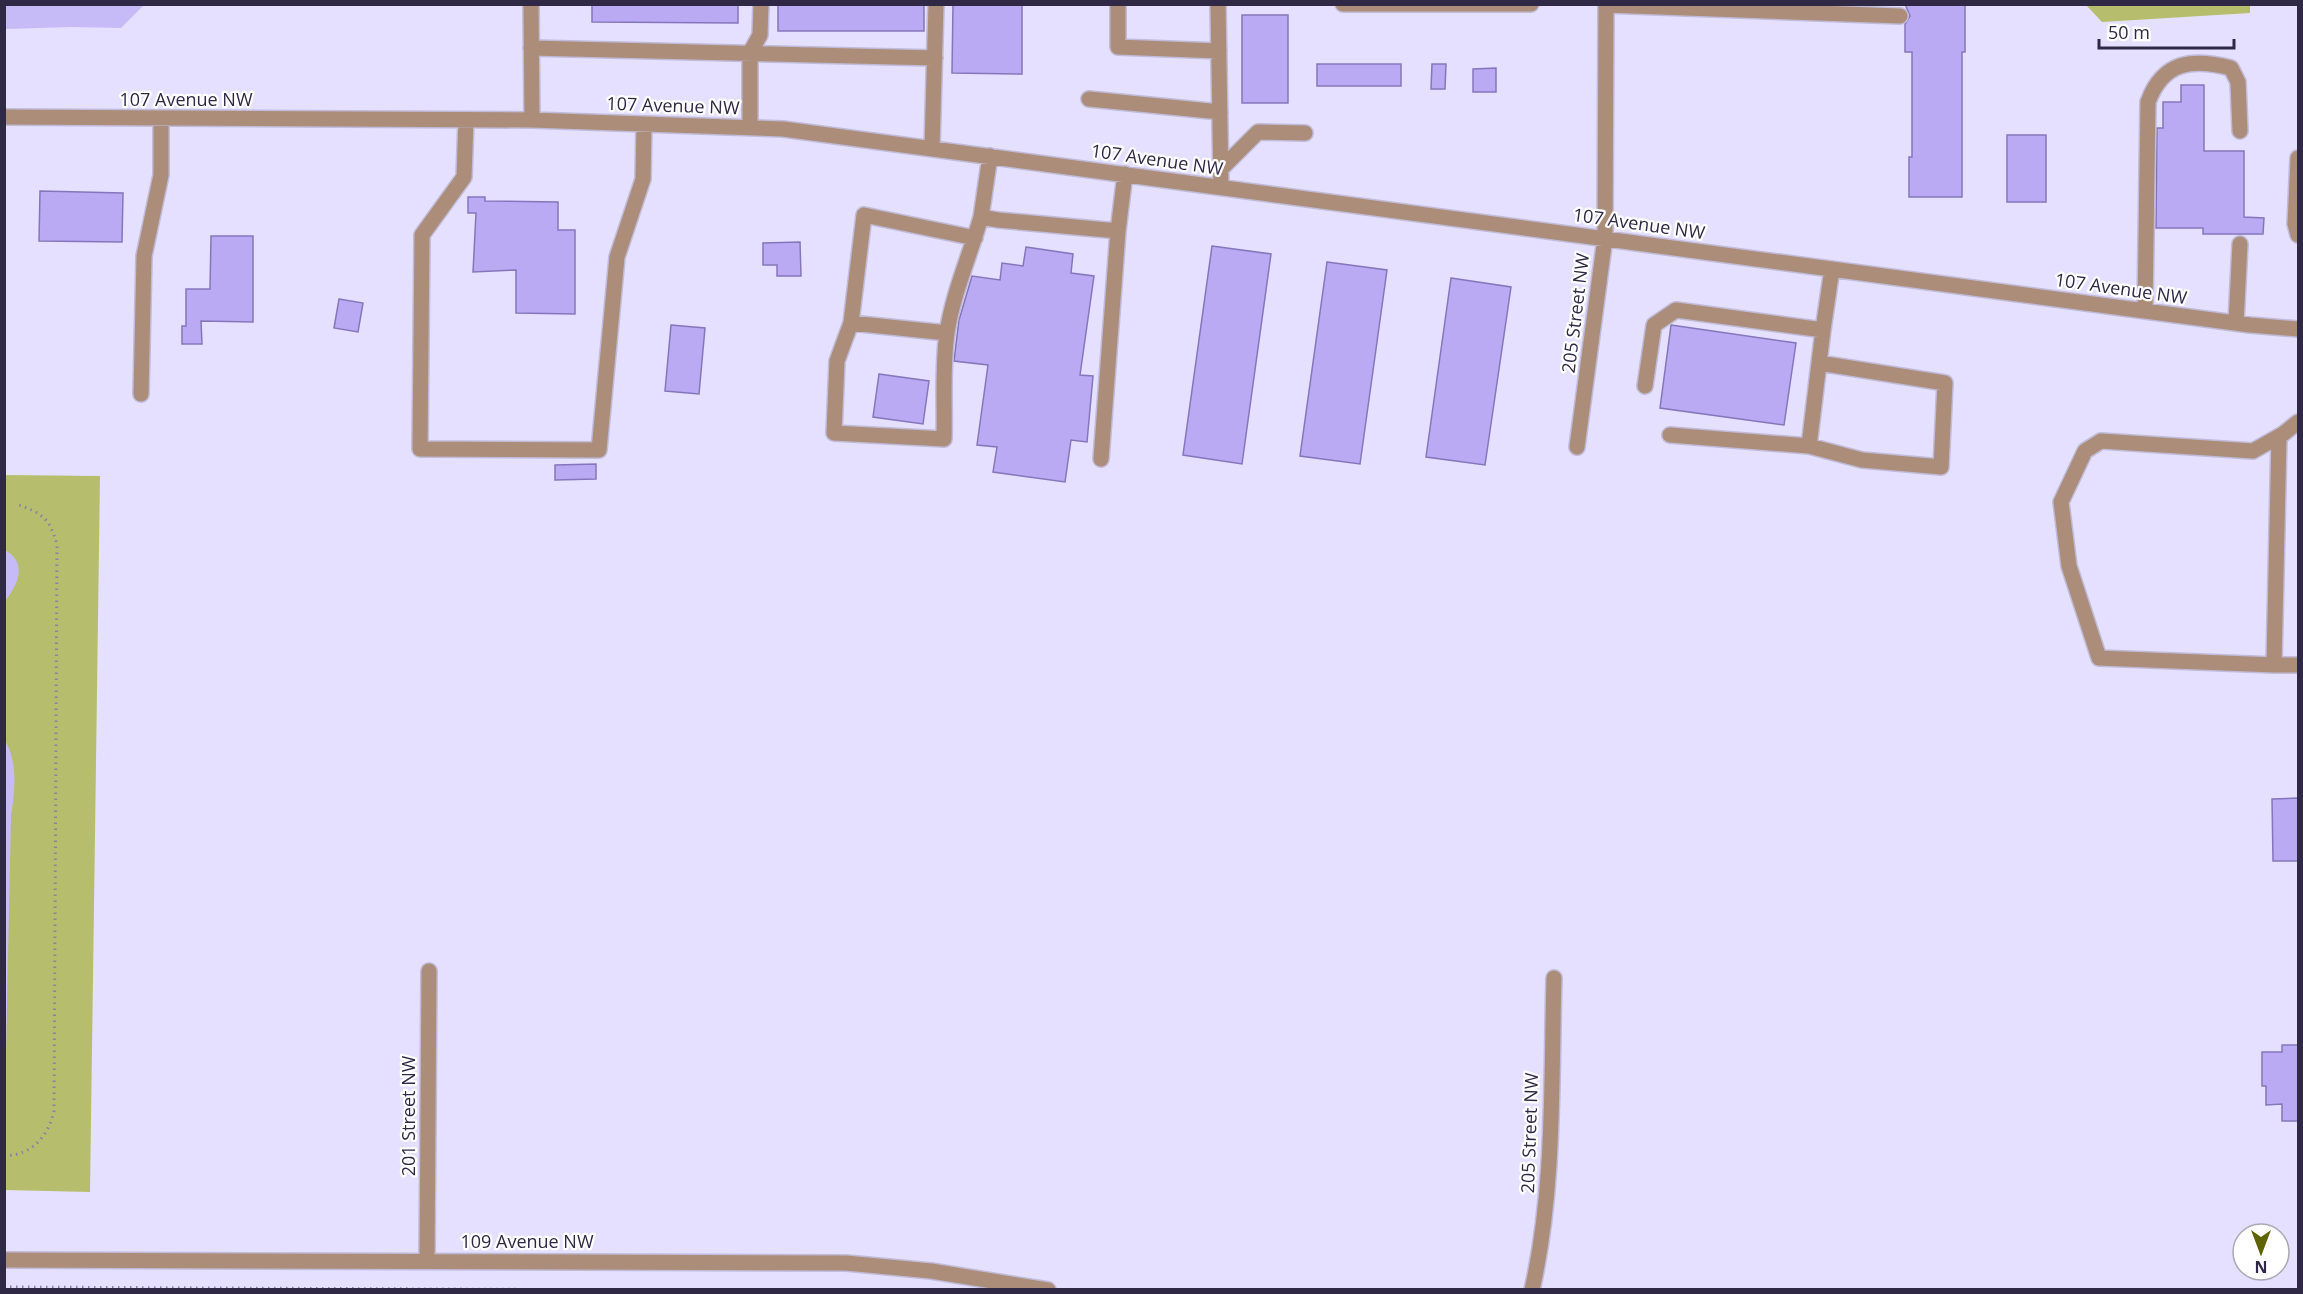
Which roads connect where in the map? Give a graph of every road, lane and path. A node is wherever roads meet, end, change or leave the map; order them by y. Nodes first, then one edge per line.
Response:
1 (531, 4) edge
2 (761, 4) edge
3 (936, 4) edge
4 (1118, 4) edge
5 (1218, 4) edge
6 (1343, 4) edge
7 (1531, 4) edge
8 (1606, 5) edge
9 (1671, 6) edge
10 (1900, 16) dead end
11 (531, 48) junction
12 (1219, 51) junction
13 (750, 53) junction
14 (935, 58) junction
15 (1089, 99) dead end
16 (1220, 112) junction
17 (4, 117) edge
18 (161, 118) junction
19 (466, 120) junction
20 (532, 120) junction
21 (644, 124) junction
22 (750, 127) junction
23 (2240, 131) dead end
24 (1305, 133) dead end
25 (932, 148) junction
26 (990, 156) junction
27 (2298, 158) edge
28 (1221, 169) junction
29 (1125, 174) junction
30 (1221, 187) junction
31 (981, 217) junction
32 (1118, 231) junction
33 (2298, 235) edge
34 (975, 238) junction
35 (1605, 238) junction
36 (2240, 244) dead end
37 (1832, 269) junction
38 (2145, 310) junction
39 (851, 323) junction
40 (2236, 323) junction
41 (2298, 329) edge
42 (1823, 330) junction
43 (947, 333) junction
44 (1819, 363) junction
45 (1645, 386) dead end
46 (141, 394) dead end
47 (2298, 422) edge
48 (1670, 435) dead end
49 (2279, 437) junction
50 (1809, 446) junction
51 (1577, 447) dead end
52 (1101, 459) dead end
53 (16, 504) dead end
54 (2274, 665) junction
55 (2298, 665) edge
56 (429, 971) dead end
57 (1554, 978) dead end
58 (4, 1156) edge
59 (4, 1260) edge
60 (427, 1260) junction
61 (4, 1287) edge
62 (654, 1290) edge
63 (1047, 1290) edge
64 (1532, 1290) edge

1 - 11 street
2 - 13 street
3 - 14 street
4 - 12 street
5 - 12 street
6 - 7 street
8 - 9 street
8 - 35 street, 205 Street NW
9 - 10 street
11 - 13 street
11 - 20 street
12 - 16 street
13 - 14 street
13 - 22 street
14 - 25 street
15 - 16 street
16 - 28 street
17 - 18 street, 107 Avenue NW
18 - 19 street, 107 Avenue NW
18 - 46 street
19 - 20 street, 107 Avenue NW
19 - 21 street
20 - 21 street, 107 Avenue NW
21 - 22 street, 107 Avenue NW
22 - 25 street, 107 Avenue NW
23 - 38 street
24 - 28 street
25 - 26 street, 107 Avenue NW
26 - 29 street, 107 Avenue NW
26 - 31 street
27 - 33 street
28 - 30 street
29 - 30 street, 107 Avenue NW
29 - 32 street
30 - 35 street, 107 Avenue NW
31 - 32 street
31 - 34 street
32 - 52 street
34 - 39 street
34 - 43 street
35 - 37 street, 107 Avenue NW
35 - 51 street, 205 Street NW
36 - 40 street
37 - 38 street, 107 Avenue NW
37 - 42 street
38 - 40 street, 107 Avenue NW
39 - 43 street
39 - 43 street
40 - 41 street, 107 Avenue NW
42 - 44 street
42 - 45 street
44 - 50 street
44 - 50 street
47 - 49 street
48 - 50 street
49 - 54 street
49 - 54 street
53 - 58 path
54 - 55 street
56 - 60 street, 201 Street NW
57 - 64 street, 205 Street NW
59 - 60 street, 109 Avenue NW
60 - 63 street, 109 Avenue NW
61 - 62 path

